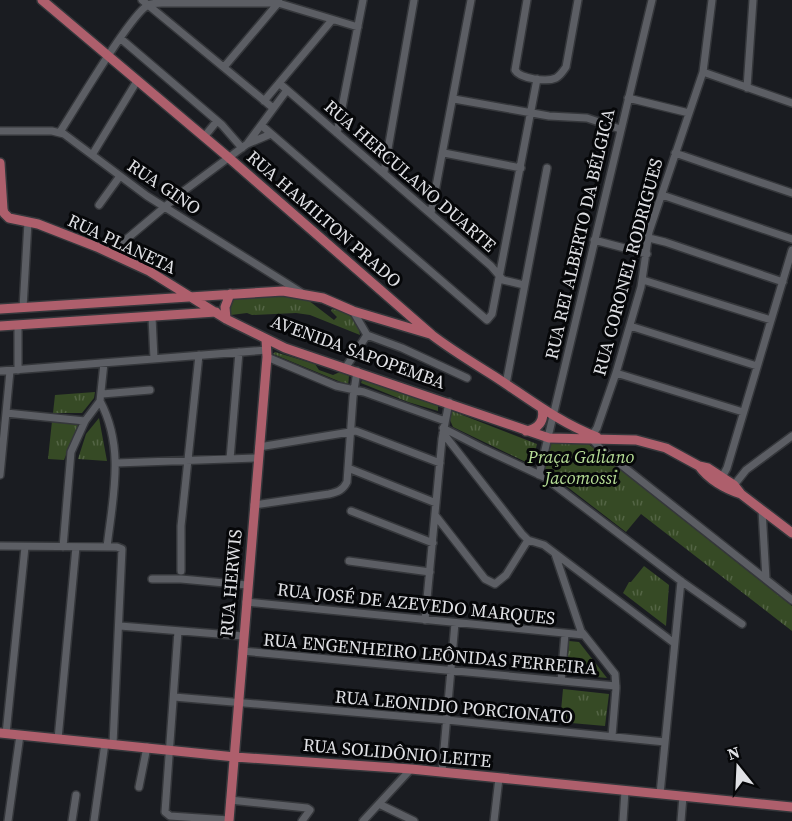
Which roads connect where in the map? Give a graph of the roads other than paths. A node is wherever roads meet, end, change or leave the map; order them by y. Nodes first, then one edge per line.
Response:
1 (42, 0) edge
2 (363, 0) edge
3 (414, 0) edge
4 (471, 0) edge
5 (527, 0) edge
6 (578, 0) edge
7 (652, 0) edge
8 (712, 0) edge
9 (753, 0) edge
10 (279, 1) edge
11 (145, 3) edge
12 (332, 20) junction
13 (358, 27) junction
14 (120, 39) junction
15 (108, 57) junction
16 (224, 67) junction
17 (703, 72) junction
18 (537, 79) junction
19 (137, 81) junction
20 (279, 83) junction
21 (747, 88) junction
22 (287, 90) junction
23 (628, 98) junction
24 (454, 99) junction
25 (264, 101) junction
26 (792, 103) edge
27 (273, 108) junction
28 (530, 113) junction
29 (689, 113) junction
30 (218, 121) junction
31 (261, 125) junction
32 (620, 129) junction
33 (0, 131) edge
34 (60, 132) junction
35 (337, 133) junction
36 (271, 134) junction
37 (204, 137) junction
38 (244, 146) junction
39 (444, 153) junction
40 (675, 153) junction
41 (92, 155) junction
42 (228, 157) junction
43 (0, 163) edge
44 (521, 168) junction
45 (548, 168) dead end
46 (384, 172) junction
47 (120, 176) junction
48 (792, 193) edge
49 (662, 195) junction
50 (99, 205) dead end
51 (165, 207) junction
52 (431, 213) junction
53 (3, 217) edge
54 (28, 222) junction
55 (649, 238) junction
56 (792, 239) edge
57 (594, 240) junction
58 (792, 250) edge
59 (110, 253) junction
60 (647, 254) junction
61 (790, 267) edge
62 (500, 276) junction
63 (643, 280) junction
64 (783, 282) junction
65 (524, 285) junction
66 (181, 294) junction
67 (230, 294) junction
68 (304, 294) junction
69 (192, 297) junction
70 (23, 308) junction
71 (0, 309) edge
72 (353, 311) junction
73 (216, 312) junction
74 (152, 317) junction
75 (226, 319) junction
76 (771, 320) junction
77 (18, 325) junction
78 (0, 326) edge
79 (630, 326) junction
80 (367, 334) junction
81 (432, 335) junction
82 (268, 347) junction
83 (238, 352) junction
84 (199, 355) junction
85 (154, 359) junction
86 (104, 363) junction
87 (757, 366) junction
88 (346, 367) junction
89 (0, 371) edge
90 (14, 371) junction
91 (357, 371) junction
92 (616, 373) junction
93 (467, 378) dead end
94 (506, 384) junction
95 (150, 390) dead end
96 (354, 390) junction
97 (101, 397) junction
98 (449, 402) junction
99 (542, 409) junction
100 (743, 412) junction
101 (6, 413) junction
102 (552, 415) junction
103 (85, 421) junction
104 (444, 427) junction
105 (350, 431) junction
106 (526, 431) junction
107 (2, 436) edge
108 (792, 436) edge
109 (549, 438) junction
110 (593, 438) junction
111 (259, 447) junction
112 (258, 458) junction
113 (230, 459) junction
114 (187, 462) junction
115 (116, 463) junction
116 (440, 464) junction
117 (0, 468) edge
118 (348, 468) junction
119 (746, 470) junction
120 (0, 475) edge
121 (539, 475) junction
122 (720, 480) junction
123 (732, 488) junction
124 (436, 503) junction
125 (254, 505) junction
126 (762, 510) junction
127 (351, 511) dead end
128 (435, 515) junction
129 (792, 534) edge
130 (528, 540) junction
131 (433, 543) junction
132 (0, 546) edge
133 (25, 547) junction
134 (63, 547) junction
135 (76, 547) junction
136 (107, 547) junction
137 (554, 552) junction
138 (349, 561) dead end
139 (181, 571) dead end
140 (430, 572) junction
141 (152, 579) dead end
142 (766, 579) junction
143 (681, 581) junction
144 (247, 585) junction
145 (792, 600) edge
146 (246, 602) junction
147 (424, 620) junction
148 (455, 623) junction
149 (742, 624) dead end
150 (120, 626) junction
151 (178, 631) junction
152 (565, 634) junction
153 (584, 635) junction
154 (243, 636) junction
155 (674, 643) junction
156 (242, 651) junction
157 (451, 672) junction
158 (561, 681) junction
159 (616, 686) junction
160 (174, 697) junction
161 (239, 703) junction
162 (447, 720) junction
163 (3, 734) edge
164 (20, 735) junction
165 (612, 736) junction
166 (58, 739) junction
167 (665, 742) junction
168 (109, 744) junction
169 (147, 747) junction
170 (170, 750) junction
171 (235, 757) junction
172 (411, 769) junction
173 (442, 772) junction
174 (499, 778) junction
175 (139, 787) dead end
176 (625, 791) junction
177 (660, 794) junction
178 (76, 795) dead end
179 (682, 796) junction
180 (230, 800) junction
181 (379, 804) junction
182 (792, 807) edge
183 (8, 821) edge
184 (72, 821) edge
185 (94, 821) edge
186 (229, 821) edge
187 (302, 821) edge
188 (363, 821) edge
189 (414, 821) edge
190 (494, 821) edge
191 (623, 821) edge
192 (681, 821) edge

1 - 15 main road, RUA HAMILTON PRADO
2 - 13 street
3 - 46 street
4 - 24 street
5 - 18 street
6 - 18 street
7 - 23 street, RUA REI ALBERTO DA BÉLGICA
8 - 17 street, RUA CORONEL RODRIGUES
9 - 21 street
10 - 11 street
10 - 12 street
10 - 16 street
11 - 14 street
11 - 16 street
12 - 13 street
12 - 20 street
13 - 35 street
14 - 15 street
14 - 30 street
15 - 19 main road, RUA HAMILTON PRADO
15 - 34 street
16 - 25 street
17 - 21 street
17 - 29 street, RUA CORONEL RODRIGUES
18 - 28 street
19 - 37 main road, RUA HAMILTON PRADO
19 - 41 street
20 - 22 street, RUA HERCULANO DUARTE
20 - 25 street
21 - 26 street
22 - 27 street
22 - 35 street, RUA HERCULANO DUARTE
23 - 29 street
23 - 32 street, RUA REI ALBERTO DA BÉLGICA
24 - 28 street
24 - 39 street
25 - 27 street
27 - 31 street
28 - 32 street
28 - 44 street
29 - 40 street, RUA CORONEL RODRIGUES
30 - 37 street
30 - 38 street
31 - 36 street
31 - 38 street
32 - 57 street, RUA REI ALBERTO DA BÉLGICA
33 - 34 street
34 - 41 street, RUA GINO
35 - 46 street, RUA HERCULANO DUARTE
36 - 38 street
36 - 62 street
37 - 42 main road, RUA HAMILTON PRADO
38 - 42 street
39 - 44 street
39 - 52 street
40 - 48 street
40 - 49 street, RUA CORONEL RODRIGUES
41 - 47 street, RUA GINO
42 - 51 street
42 - 81 main road, RUA HAMILTON PRADO
43 - 53 main road
44 - 62 street
45 - 65 street
46 - 52 street, RUA HERCULANO DUARTE
47 - 50 street
47 - 51 street, RUA GINO
49 - 55 street, RUA CORONEL RODRIGUES
49 - 56 street
51 - 59 street
51 - 68 street, RUA GINO
52 - 62 street, RUA HERCULANO DUARTE
53 - 54 main road, RUA PLANETA
54 - 59 main road, RUA PLANETA
54 - 70 street
55 - 60 street, RUA CORONEL RODRIGUES
55 - 64 street
57 - 60 street
57 - 102 street, RUA REI ALBERTO DA BÉLGICA
58 - 61 street
59 - 66 main road, RUA PLANETA
60 - 63 street, RUA CORONEL RODRIGUES
61 - 64 street
62 - 65 street, RUA HERCULANO DUARTE
63 - 76 street
63 - 79 street, RUA CORONEL RODRIGUES
64 - 76 street
65 - 94 street
66 - 69 main road
66 - 70 main road
67 - 68 main road
67 - 69 main road
67 - 75 main road
68 - 72 main road
69 - 73 main road
70 - 71 main road
72 - 80 street
72 - 81 main road
73 - 74 main road
73 - 75 main road, AVENIDA SAPOPEMBA
74 - 77 main road
74 - 85 street
75 - 82 main road, AVENIDA SAPOPEMBA
76 - 87 street
77 - 78 main road
77 - 90 street
79 - 87 street
79 - 92 street, RUA CORONEL RODRIGUES
80 - 88 street
80 - 93 street
81 - 94 main road, RUA HAMILTON PRADO
82 - 83 street
82 - 88 main road, AVENIDA SAPOPEMBA
82 - 96 street
82 - 111 main road, RUA HERWIS
83 - 84 street
83 - 113 street
84 - 85 street
84 - 114 street
85 - 86 street
86 - 90 street
86 - 97 street
87 - 100 street
88 - 91 main road, AVENIDA SAPOPEMBA
89 - 90 street
90 - 101 street
91 - 96 street
91 - 98 main road, AVENIDA SAPOPEMBA
92 - 100 street
92 - 110 street, RUA CORONEL RODRIGUES
94 - 99 main road, RUA HAMILTON PRADO
95 - 97 street
96 - 104 street
96 - 105 street
97 - 103 street
97 - 115 street
98 - 104 street
98 - 106 main road, AVENIDA SAPOPEMBA
99 - 102 main road, RUA HAMILTON PRADO
99 - 106 main road
100 - 122 street
101 - 103 street
101 - 107 street
102 - 109 street, RUA REI ALBERTO DA BÉLGICA
102 - 110 main road, RUA HAMILTON PRADO
103 - 134 street
104 - 116 street
104 - 121 street
104 - 130 street
105 - 111 street
105 - 116 street
105 - 118 street
106 - 109 main road, AVENIDA SAPOPEMBA
107 - 117 street
108 - 119 street
109 - 110 main road, AVENIDA SAPOPEMBA
109 - 121 street, RUA REI ALBERTO DA BÉLGICA
110 - 122 main road, AVENIDA SAPOPEMBA
110 - 142 street
111 - 112 main road, RUA HERWIS
112 - 113 street
112 - 125 main road, RUA HERWIS
113 - 114 street
114 - 115 street
114 - 139 street
115 - 136 street
116 - 124 street
117 - 120 street
118 - 124 street
118 - 125 street
119 - 122 street
119 - 123 street
121 - 143 street
122 - 123 main road, AVENIDA SAPOPEMBA
123 - 126 main road, AVENIDA SAPOPEMBA
124 - 128 street
125 - 144 main road, RUA HERWIS
126 - 129 main road, AVENIDA SAPOPEMBA
126 - 142 street
127 - 131 street
128 - 130 street
128 - 131 street
130 - 137 street
131 - 140 street
132 - 133 street
133 - 134 street
133 - 163 street
134 - 135 street
135 - 136 street
135 - 166 street
136 - 150 street
137 - 153 street
137 - 155 street
138 - 140 street
140 - 147 street
141 - 144 street
142 - 145 street
143 - 149 street
143 - 155 street
144 - 146 main road, RUA HERWIS
146 - 147 street, RUA JOSÉ DE AZEVEDO MARQUES
146 - 154 main road, RUA HERWIS
147 - 148 street, RUA JOSÉ DE AZEVEDO MARQUES
148 - 152 street, RUA JOSÉ DE AZEVEDO MARQUES
148 - 157 street
150 - 151 street
150 - 168 street
151 - 154 street
151 - 160 street
152 - 153 street, RUA JOSÉ DE AZEVEDO MARQUES
152 - 158 street
153 - 159 street
154 - 156 main road, RUA HERWIS
155 - 167 street
156 - 157 street, RUA ENGENHEIRO LEÔNIDAS FERREIRA
156 - 161 main road, RUA HERWIS
157 - 158 street, RUA ENGENHEIRO LEÔNIDAS FERREIRA
157 - 162 street
158 - 159 street, RUA ENGENHEIRO LEÔNIDAS FERREIRA
159 - 165 street
160 - 161 street, RUA LEONIDIO PORCIONATO
160 - 170 street
161 - 162 street, RUA LEONIDIO PORCIONATO
161 - 171 main road, RUA HERWIS
162 - 165 street, RUA LEONIDIO PORCIONATO
162 - 173 street
163 - 164 main road, RUA SOLIDÔNIO LEITE
164 - 166 main road, RUA SOLIDÔNIO LEITE
164 - 183 street
165 - 167 street, RUA LEONIDIO PORCIONATO
166 - 168 main road, RUA SOLIDÔNIO LEITE
167 - 177 street
168 - 169 main road, RUA SOLIDÔNIO LEITE
168 - 185 street
169 - 170 main road, RUA SOLIDÔNIO LEITE
169 - 175 street
170 - 171 main road, RUA SOLIDÔNIO LEITE
170 - 186 street
171 - 172 main road, RUA SOLIDÔNIO LEITE
171 - 180 main road, RUA HERWIS
172 - 173 main road, RUA SOLIDÔNIO LEITE
172 - 181 street
173 - 174 main road, RUA SOLIDÔNIO LEITE
174 - 176 main road, RUA SOLIDÔNIO LEITE
174 - 190 street
176 - 177 main road, RUA SOLIDÔNIO LEITE
176 - 191 street
177 - 179 main road, RUA SOLIDÔNIO LEITE
178 - 184 street
179 - 182 main road, RUA SOLIDÔNIO LEITE
179 - 192 street
180 - 186 main road, RUA HERWIS
180 - 187 street
181 - 188 street
181 - 189 street

